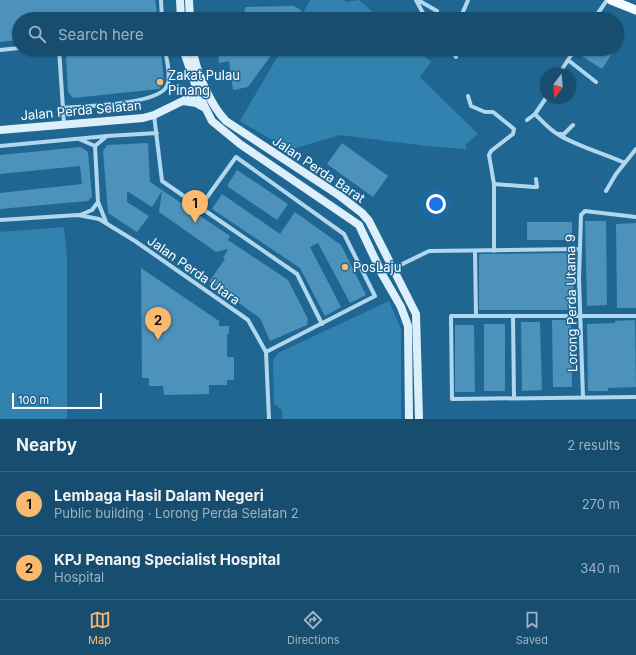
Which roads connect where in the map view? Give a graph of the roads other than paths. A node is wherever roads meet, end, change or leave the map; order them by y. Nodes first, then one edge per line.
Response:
1 (160, 0) edge
2 (180, 0) edge
3 (189, 0) edge
4 (417, 0) edge
5 (468, 0) edge
6 (607, 0) edge
7 (611, 0) edge
8 (636, 10) edge
9 (437, 11) dead end
10 (161, 12) edge
11 (181, 12) edge
12 (190, 12) edge
13 (423, 12) edge
14 (463, 12) edge
15 (599, 12) edge
16 (12, 49) edge
17 (0, 50) edge
18 (59, 56) edge
19 (166, 56) edge
20 (186, 56) edge
21 (195, 56) edge
22 (571, 56) edge
23 (568, 60) junction
24 (563, 68) edge
25 (596, 82) dead end
26 (206, 89) junction
27 (198, 94) junction
28 (468, 96) dead end
29 (184, 101) junction
30 (542, 104) edge
31 (63, 108) junction
32 (205, 108) junction
33 (535, 114) junction
34 (154, 115) junction
35 (527, 120) dead end
36 (64, 124) junction
37 (573, 125) dead end
38 (0, 130) edge
39 (156, 133) junction
40 (558, 134) junction
41 (107, 136) junction
42 (79, 138) junction
43 (0, 146) edge
44 (95, 146) junction
45 (636, 149) edge
46 (625, 164) junction
47 (536, 179) dead end
48 (494, 184) junction
49 (606, 191) dead end
50 (98, 202) junction
51 (353, 206) junction
52 (200, 207) junction
53 (78, 215) junction
54 (346, 215) junction
55 (636, 217) edge
56 (0, 220) edge
57 (106, 222) junction
58 (578, 250) junction
59 (476, 251) junction
60 (494, 251) junction
61 (393, 268) junction
62 (382, 274) junction
63 (476, 316) junction
64 (513, 316) junction
65 (580, 316) junction
66 (636, 316) edge
67 (322, 324) junction
68 (266, 352) junction
69 (636, 397) edge
70 (514, 398) junction
71 (583, 398) junction
72 (268, 419) edge
73 (409, 419) edge
74 (419, 419) edge

1 - 10 street
2 - 11 street
3 - 12 street
4 - 9 street
4 - 13 street
5 - 14 street
6 - 15 street
7 - 8 main road
16 - 17 street
18 - 31 street
19 - 31 street
20 - 27 street, Jalan Perda Barat
21 - 26 street, Jalan Perda Barat
22 - 23 street
23 - 24 street
23 - 25 street
26 - 27 street, Jalan Perda Selatan
26 - 51 street, Jalan Perda Barat
27 - 29 street, Jalan Perda Selatan
27 - 32 street, Jalan Perda Barat
28 - 48 street
29 - 32 street
29 - 34 street, Jalan Perda Selatan
30 - 33 street
31 - 36 street
32 - 54 street, Jalan Perda Barat
33 - 35 street
33 - 40 street
34 - 36 street, Jalan Perda Selatan
34 - 39 street
36 - 38 street, Jalan Perda Selatan
37 - 40 street
39 - 41 street
39 - 52 street
40 - 46 street
41 - 42 street
41 - 44 street
42 - 43 street
42 - 44 street
44 - 50 street
45 - 46 street
46 - 49 street
47 - 48 street
48 - 60 street
50 - 53 street
50 - 57 street
51 - 54 street
51 - 61 street, Jalan Perda Barat
52 - 67 street
52 - 67 street
53 - 56 street
53 - 57 street, Jalan Perda Utara
54 - 62 street, Jalan Perda Barat
55 - 58 street, Lorong Perda Utama 9
57 - 68 street, Jalan Perda Utara
58 - 60 street
58 - 65 street, Lorong Perda Utama 9
59 - 60 street
59 - 61 street
59 - 63 street
61 - 62 street
61 - 74 street, Jalan Perda Barat
62 - 73 street, Jalan Perda Barat
63 - 64 street
63 - 70 street
64 - 65 street
64 - 70 street
65 - 66 street
65 - 71 street, Lorong Perda Utama 9
67 - 68 street
68 - 72 street, Jalan Perda Utara
69 - 71 street
70 - 71 street

